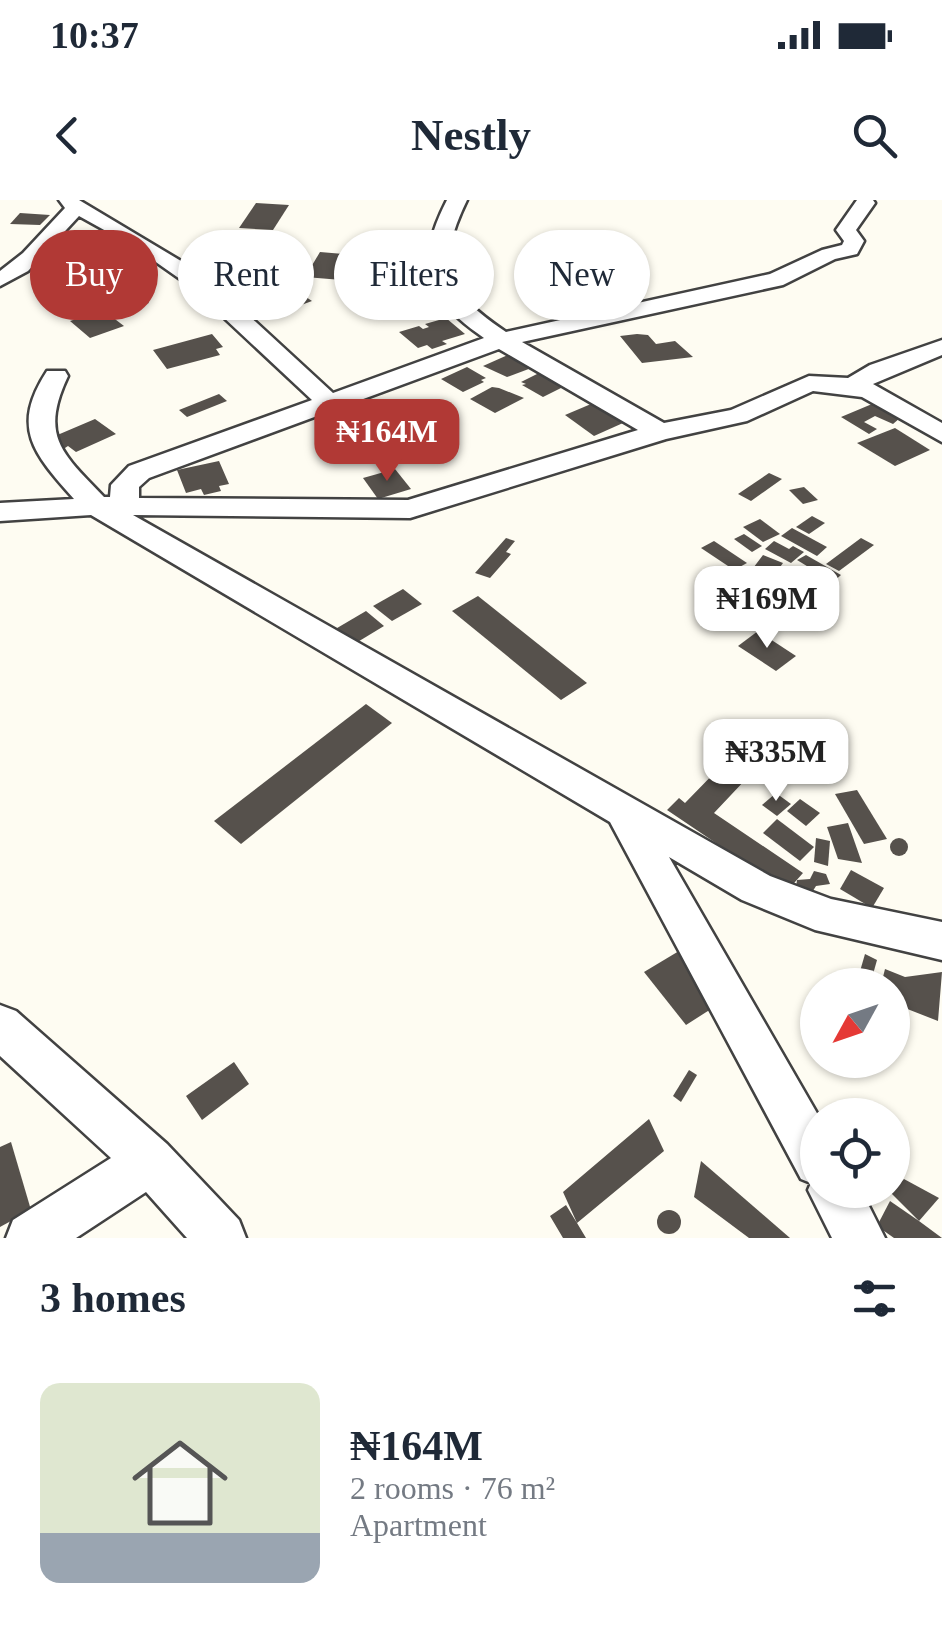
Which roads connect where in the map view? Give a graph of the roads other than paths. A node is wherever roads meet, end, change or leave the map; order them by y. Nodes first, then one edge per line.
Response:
1 (456, 200) edge
2 (72, 203) edge
3 (865, 203) dead end
4 (178, 268) edge
5 (0, 280) edge
6 (240, 320) edge
7 (504, 339) junction
8 (942, 347) edge
9 (56, 376) dead end
10 (853, 386) junction
11 (331, 404) junction
12 (660, 432) junction
13 (942, 434) edge
14 (110, 506) junction
15 (0, 512) edge
16 (623, 813) junction
17 (942, 941) edge
18 (0, 1026) edge
19 (800, 1130) edge
20 (150, 1161) junction
21 (843, 1208) edge
22 (31, 1238) edge
23 (221, 1238) edge
24 (860, 1238) edge

1 - 7 street
2 - 4 street
2 - 5 street
3 - 7 street
6 - 11 street
7 - 11 street
7 - 12 street
8 - 10 street
9 - 14 street
10 - 12 street
10 - 13 street
11 - 14 street
12 - 14 street
14 - 15 street
14 - 16 street
16 - 17 street
16 - 19 street
18 - 20 street
20 - 22 street
20 - 23 street
21 - 24 street

